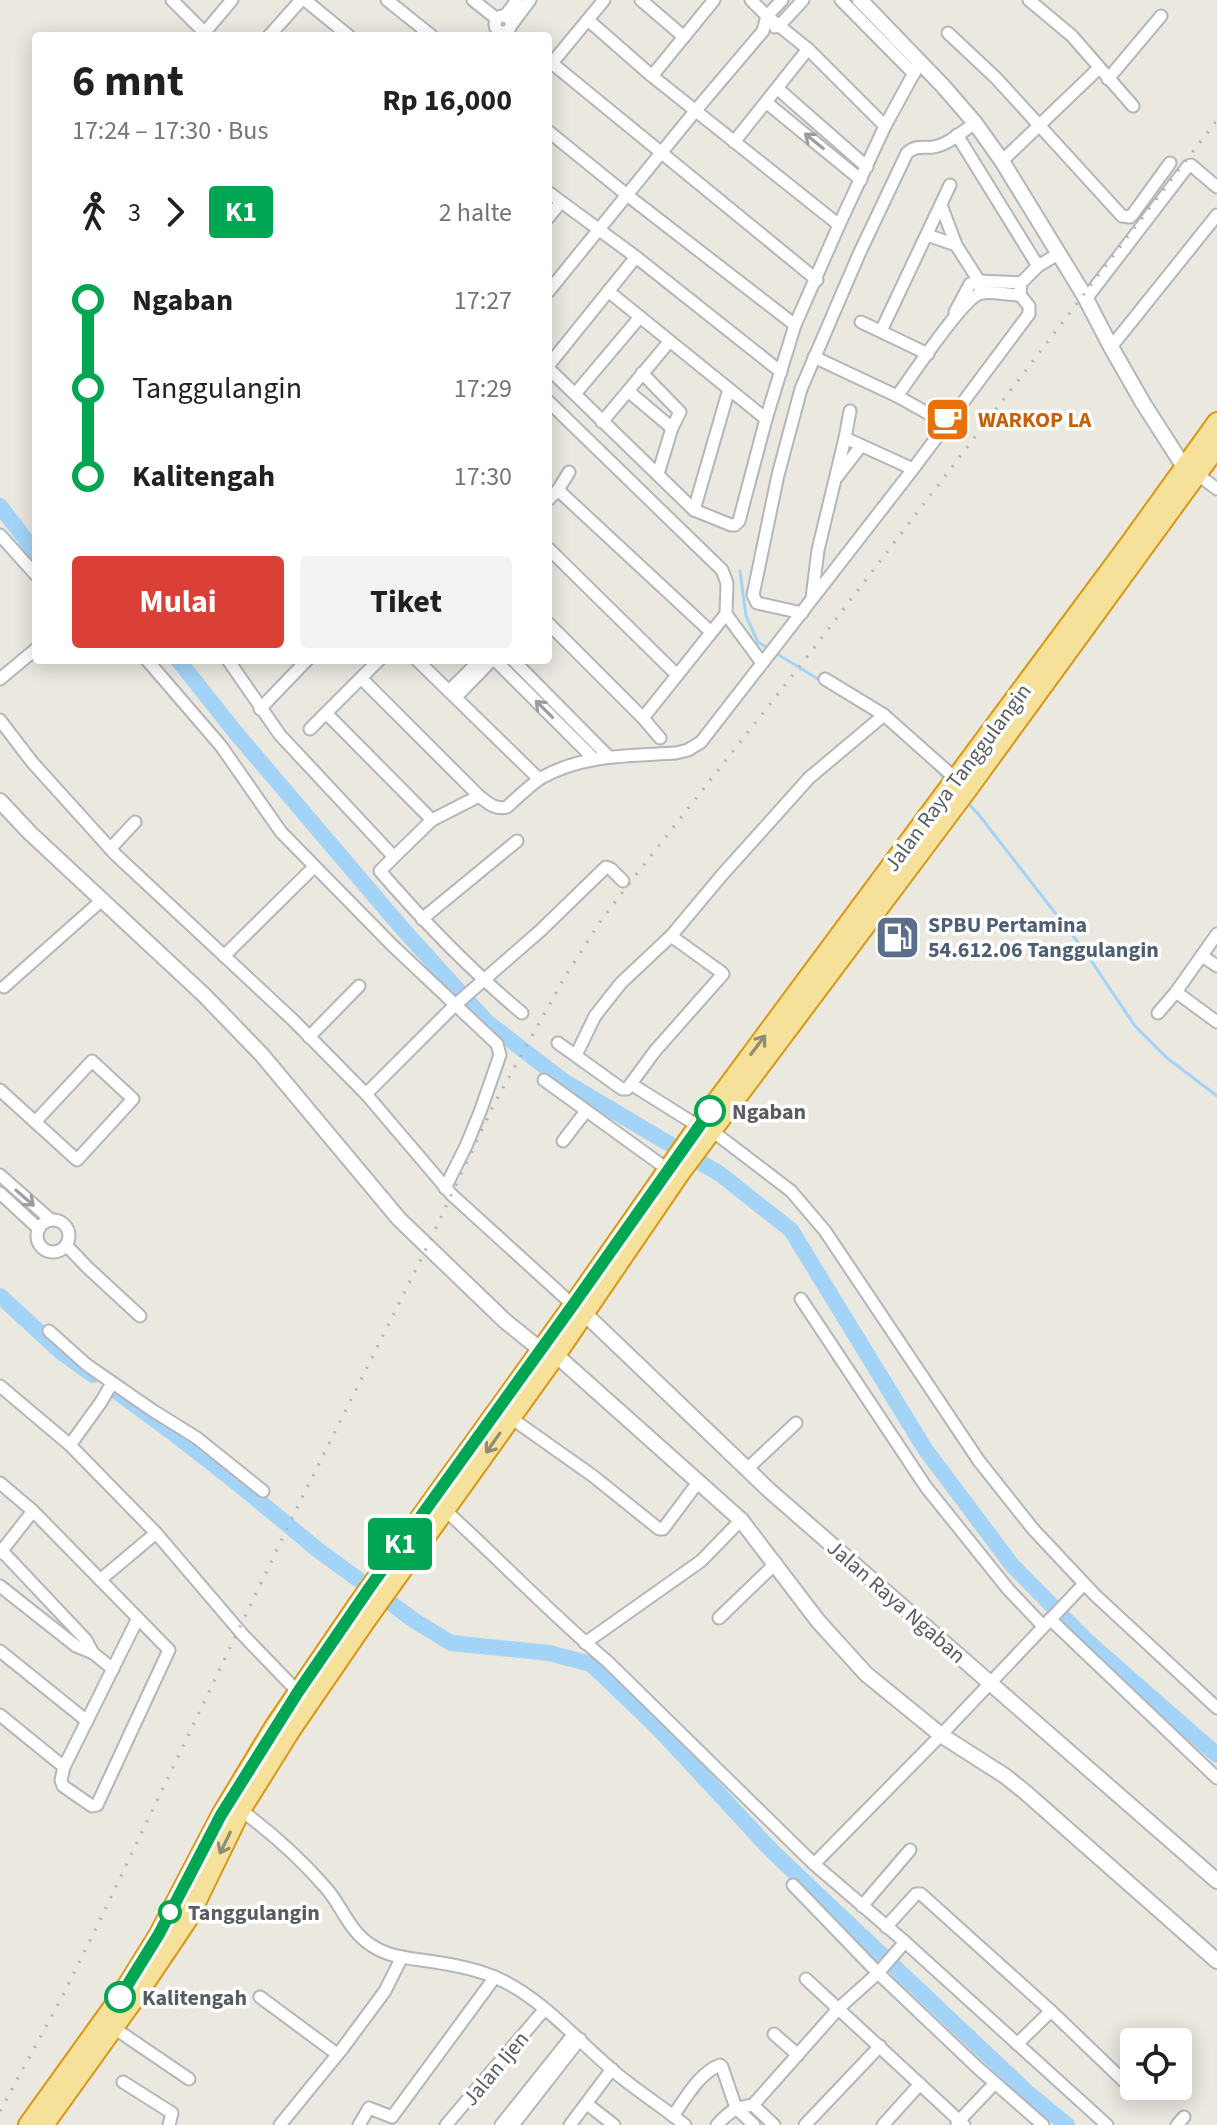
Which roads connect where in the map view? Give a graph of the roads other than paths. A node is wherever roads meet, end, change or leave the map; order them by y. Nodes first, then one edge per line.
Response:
1 (172, 0) edge
2 (232, 0) edge
3 (303, 0) edge
4 (387, 0) edge
5 (473, 0) edge
6 (517, 0) edge
7 (530, 0) edge
8 (604, 0) edge
9 (641, 0) edge
10 (714, 0) edge
11 (751, 0) edge
12 (782, 0) edge
13 (803, 0) edge
14 (841, 0) edge
15 (860, 0) edge
16 (1036, 2) edge
17 (767, 16) junction
18 (1161, 16) dead end
19 (588, 20) junction
20 (779, 26) junction
21 (505, 27) edge
22 (763, 31) junction
23 (204, 32) edge
24 (208, 32) edge
25 (273, 32) edge
26 (340, 32) edge
27 (425, 32) edge
28 (948, 33) dead end
29 (684, 37) junction
30 (808, 49) junction
31 (552, 59) edge
32 (552, 63) edge
33 (1099, 68) junction
34 (921, 69) junction
35 (652, 76) junction
36 (1108, 79) junction
37 (778, 89) junction
38 (767, 103) junction
39 (1133, 106) dead end
40 (696, 110) junction
41 (975, 123) junction
42 (1040, 124) junction
43 (885, 126) junction
44 (552, 134) edge
45 (957, 135) junction
46 (734, 142) junction
47 (661, 152) junction
48 (1002, 161) junction
49 (1170, 163) dead end
50 (867, 167) junction
51 (861, 180) junction
52 (950, 185) dead end
53 (1217, 187) edge
54 (552, 195) edge
55 (627, 195) junction
56 (561, 202) junction
57 (941, 205) junction
58 (552, 213) edge
59 (1217, 215) edge
60 (839, 225) junction
61 (598, 230) junction
62 (927, 235) junction
63 (956, 245) junction
64 (1058, 254) junction
65 (636, 257) junction
66 (1038, 266) junction
67 (817, 280) junction
68 (552, 287) edge
69 (980, 287) junction
70 (1021, 289) junction
71 (608, 291) junction
72 (1086, 299) junction
73 (640, 317) junction
74 (861, 322) dead end
75 (795, 325) junction
76 (881, 331) junction
77 (669, 342) junction
78 (1111, 347) junction
79 (928, 354) junction
80 (814, 357) junction
81 (552, 362) edge
82 (552, 371) edge
83 (781, 372) junction
84 (642, 373) junction
85 (729, 389) junction
86 (628, 391) junction
87 (575, 394) junction
88 (897, 396) junction
89 (552, 410) edge
90 (850, 411) dead end
91 (766, 419) junction
92 (602, 422) junction
93 (1217, 422) edge
94 (947, 424) junction
95 (672, 428) junction
96 (845, 438) junction
97 (861, 446) junction
98 (1217, 447) edge
99 (913, 469) junction
100 (1191, 471) junction
101 (569, 472) dead end
102 (658, 474) junction
103 (834, 482) junction
104 (1217, 489) edge
105 (558, 490) junction
106 (552, 496) edge
107 (694, 510) junction
108 (0, 535) edge
109 (552, 552) edge
110 (32, 571) edge
111 (812, 599) junction
112 (802, 613) junction
113 (726, 614) junction
114 (552, 627) edge
115 (711, 632) junction
116 (32, 652) edge
117 (765, 660) junction
118 (150, 664) edge
119 (232, 664) edge
120 (303, 664) edge
121 (375, 664) edge
122 (421, 664) edge
123 (477, 664) edge
124 (489, 664) edge
125 (498, 664) edge
126 (517, 664) edge
127 (677, 675) junction
128 (361, 678) junction
129 (0, 679) edge
130 (825, 679) dead end
131 (452, 694) junction
132 (260, 709) junction
133 (326, 713) junction
134 (643, 718) junction
135 (881, 718) junction
136 (0, 720) edge
137 (310, 729) dead end
138 (660, 738) dead end
139 (609, 757) junction
140 (593, 758) junction
141 (539, 779) junction
142 (955, 790) junction
143 (479, 796) junction
144 (0, 801) edge
145 (432, 820) junction
146 (135, 822) dead end
147 (517, 841) dead end
148 (110, 849) junction
149 (394, 857) junction
150 (314, 867) junction
151 (623, 881) dead end
152 (102, 900) junction
153 (422, 919) junction
154 (1217, 934) edge
155 (671, 936) junction
156 (1209, 952) edge
157 (224, 956) junction
158 (1217, 966) edge
159 (480, 982) junction
160 (359, 986) dead end
161 (4, 987) dead end
162 (1176, 992) junction
163 (458, 1003) junction
164 (522, 1013) dead end
165 (1158, 1013) dead end
166 (1217, 1022) edge
167 (309, 1037) junction
168 (558, 1043) dead end
169 (576, 1055) junction
170 (544, 1080) dead end
171 (631, 1084) junction
172 (0, 1090) edge
173 (366, 1094) junction
174 (586, 1111) junction
175 (35, 1122) junction
176 (703, 1130) junction
177 (563, 1141) dead end
178 (674, 1168) junction
179 (0, 1175) edge
180 (445, 1188) junction
181 (0, 1193) edge
182 (51, 1220) junction
183 (39, 1229) junction
184 (66, 1245) junction
185 (801, 1299) dead end
186 (579, 1309) junction
187 (140, 1316) dead end
188 (49, 1331) dead end
189 (548, 1352) junction
190 (111, 1384) junction
191 (0, 1386) edge
192 (511, 1418) junction
193 (796, 1423) dead end
194 (70, 1445) junction
195 (747, 1469) junction
196 (461, 1474) junction
197 (699, 1481) junction
198 (0, 1483) edge
199 (263, 1491) dead end
200 (445, 1510) junction
201 (33, 1511) junction
202 (741, 1520) junction
203 (156, 1533) junction
204 (1, 1552) edge
205 (776, 1563) junction
206 (386, 1578) junction
207 (100, 1580) junction
208 (0, 1586) edge
209 (1080, 1589) junction
210 (365, 1608) junction
211 (719, 1618) dead end
212 (137, 1620) junction
213 (1049, 1620) junction
214 (585, 1643) junction
215 (0, 1651) edge
216 (93, 1653) junction
217 (113, 1669) junction
218 (990, 1682) junction
219 (298, 1692) junction
220 (1217, 1708) edge
221 (0, 1715) edge
222 (87, 1721) junction
223 (941, 1735) junction
224 (64, 1767) junction
225 (1217, 1778) edge
226 (241, 1810) junction
227 (910, 1850) dead end
228 (814, 1864) junction
229 (1217, 1881) edge
230 (793, 1885) dead end
231 (862, 1906) junction
232 (886, 1927) junction
233 (902, 1946) junction
234 (402, 1957) junction
235 (1217, 1961) edge
236 (882, 1969) junction
237 (495, 1977) junction
238 (806, 1979) dead end
239 (260, 1997) dead end
240 (839, 2008) junction
241 (544, 2010) junction
242 (1051, 2011) junction
243 (114, 2028) junction
244 (774, 2034) dead end
245 (576, 2037) junction
246 (1017, 2044) junction
247 (880, 2046) junction
248 (337, 2054) junction
249 (798, 2055) junction
250 (612, 2069) junction
251 (1120, 2077) edge
252 (189, 2079) dead end
253 (123, 2082) dead end
254 (995, 2083) junction
255 (920, 2084) junction
256 (587, 2104) junction
257 (753, 2105) junction
258 (736, 2108) junction
259 (673, 2116) junction
260 (960, 2123) edge
261 (28, 2125) edge
262 (44, 2125) edge
263 (169, 2125) edge
264 (280, 2125) edge
265 (359, 2125) edge
266 (446, 2125) edge
267 (501, 2125) edge
268 (513, 2125) edge
269 (570, 2125) edge
270 (614, 2125) edge
271 (685, 2125) edge
272 (717, 2125) edge
273 (754, 2125) edge
274 (774, 2125) edge
275 (805, 2125) edge
276 (883, 2125) edge
277 (1043, 2125) edge
278 (1107, 2125) edge

1 - 23 street
2 - 24 street
3 - 25 street
3 - 26 street
4 - 27 street
5 - 21 street
6 - 21 street
7 - 21 street
8 - 19 street
9 - 29 street
10 - 29 street
11 - 17 street
12 - 17 street
13 - 20 street
14 - 34 street
15 - 34 street
16 - 33 street
17 - 20 street
17 - 22 street
18 - 36 street
19 - 31 street
19 - 35 street
20 - 22 street
20 - 30 street
22 - 40 street
28 - 42 street
29 - 35 street
30 - 37 street
30 - 43 street
32 - 47 street
33 - 36 street
33 - 42 street
34 - 41 street
34 - 43 street
35 - 40 street
36 - 39 street
37 - 38 street
37 - 50 street
38 - 46 street
51 -> 38 street
40 - 46 street
40 - 47 street
41 - 45 street
41 - 48 street
42 - 48 street
42 - 49 street
43 - 50 street
44 - 55 street
45 - 66 street
45 - 80 street
46 - 60 street
47 - 55 street
47 - 67 street
48 - 64 street
50 - 51 street
51 - 60 street
52 - 57 street
53 - 72 street
54 - 56 street
55 - 61 street
55 - 75 street
56 - 58 street
56 - 61 street
57 - 62 street
57 - 63 street
59 - 78 street
60 - 67 street
61 - 65 street
61 - 68 street
62 - 63 street
62 - 76 street
63 - 69 street
64 - 66 street
64 - 72 street
65 - 71 street
65 - 83 street
66 - 70 street
67 - 75 street
69 - 70 street
69 - 79 street
70 - 94 street
71 - 73 street
71 - 81 street
72 - 78 street
73 - 77 street
73 - 87 street
74 - 76 street
75 - 83 street
76 - 79 street
77 - 84 street
77 - 85 street
78 - 100 street
79 - 88 street
80 - 88 street
80 - 112 street
82 - 87 street
83 - 91 street
84 - 86 street
84 - 95 street
85 - 91 street
85 - 107 street
86 - 92 street
86 - 95 street
87 - 92 street
88 - 94 street
89 - 113 street
90 - 96 street
91 - 107 street
92 - 102 street
93 - 100 highway, Jalan Raya Tanggulangin
94 - 99 street
95 - 102 street
96 - 97 street
96 - 103 street
97 - 99 street
97 - 103 street
98 - 100 highway, Jalan Raya Tanggulangin
99 - 111 street
100 - 104 street
100 - 142 highway, Jalan Raya Tanggulangin
101 - 105 street
102 - 107 street
103 - 111 street
105 - 106 street
105 - 115 street
108 - 110 street
109 - 127 street
111 - 112 street
112 - 117 street
113 - 115 street
113 - 117 street
114 - 134 street
115 - 127 street
116 - 129 street
117 - 139 street
118 - 150 street
119 - 132 street
120 - 132 street
121 - 128 street
122 - 131 street
123 - 131 street
124 - 131 street
140 -> 125 street
126 - 139 street
127 - 134 street
128 - 133 street
128 - 143 street
130 - 135 street
131 - 141 street
132 - 149 street
133 - 137 street
133 - 145 street
134 - 138 street
135 - 142 street
135 - 155 street
136 - 148 street
139 - 140 street
140 - 141 street
141 - 143 street
142 - 176 highway, Jalan Raya Tanggulangin
143 - 145 street
144 - 152 street
145 - 149 street
146 - 148 street
147 - 153 street
148 - 157 street
149 - 153 street
150 - 157 street
150 - 163 street
151 - 159 street
152 - 161 street
152 - 189 street
153 - 159 street
154 - 156 street
155 - 169 street
155 - 171 street
156 - 158 street
156 - 162 street
157 - 167 street
159 - 163 street
159 - 164 street
160 - 167 street
162 - 165 street
162 - 166 street
163 - 173 street
163 - 180 street
167 - 173 street
168 - 169 street
169 - 171 street
170 - 174 street
171 - 176 street
172 - 175 street
173 - 180 street
174 - 177 street
174 - 178 street
175 - 175 street
176 - 178 highway, Jalan Raya Tanggulangin
176 - 209 street
178 - 186 highway, Jalan Raya Tanggulangin
179 -> 182 street
180 - 186 street
181 - 183 street
182 - 183 street
182 - 184 street
183 - 184 street
184 - 187 street
185 - 213 street
186 - 189 highway, Jalan Raya Tanggulangin
186 - 195 street, Jalan Raya Ngaban
188 - 190 street
189 - 192 highway
189 - 196 highway
189 - 197 street
190 - 194 street
190 - 199 street
191 - 194 street
192 -> 196 highway
192 - 197 street
193 - 195 street
194 - 203 street
195 - 218 street, Jalan Raya Ngaban
196 - 200 highway
196 - 206 highway
197 - 202 street
198 - 201 street
200 - 206 highway
200 - 214 street
201 - 204 street
201 - 207 street
202 - 205 street
202 - 214 street
203 - 207 street
203 - 219 street
204 - 216 street
205 - 211 street
205 - 223 street
206 - 210 highway
207 - 212 street
208 - 216 street
209 - 213 street
209 - 220 street
210 - 219 highway
210 - 226 highway
212 - 217 street
212 - 224 street
213 - 218 street
213 - 225 street
214 - 228 street
215 - 222 street
216 - 217 street
217 - 222 street
218 - 223 street
218 - 229 street, Jalan Raya Ngaban
219 - 261 highway
221 - 224 street
222 - 224 street
223 - 228 street
223 - 235 street
226 - 234 street
226 -> 243 highway
227 - 231 street
228 - 231 street
230 - 236 street
231 - 232 street
232 - 233 street
232 - 242 street
233 - 236 street
233 - 246 street
234 - 237 street
234 - 248 street
236 - 240 street
236 - 254 street
237 - 241 street
237 - 265 street
238 - 240 street
239 - 248 street
240 - 247 street
240 - 249 street
241 - 245 street
241 - 266 street, Jalan Ijen
242 - 246 street
242 - 251 street
243 - 252 street
243 - 262 highway
244 - 249 street
245 - 250 street
245 - 267 street
245 - 268 street
246 - 278 street
247 - 255 street
247 - 275 street
248 - 264 street
249 - 257 street
250 - 256 street
250 - 259 street
253 - 263 street
254 - 260 street
254 - 277 street
255 - 260 street
255 - 276 street
256 - 269 street
256 - 270 street
257 - 258 street
257 - 274 street
258 - 259 street
258 - 272 street
258 - 273 street
259 - 271 street

